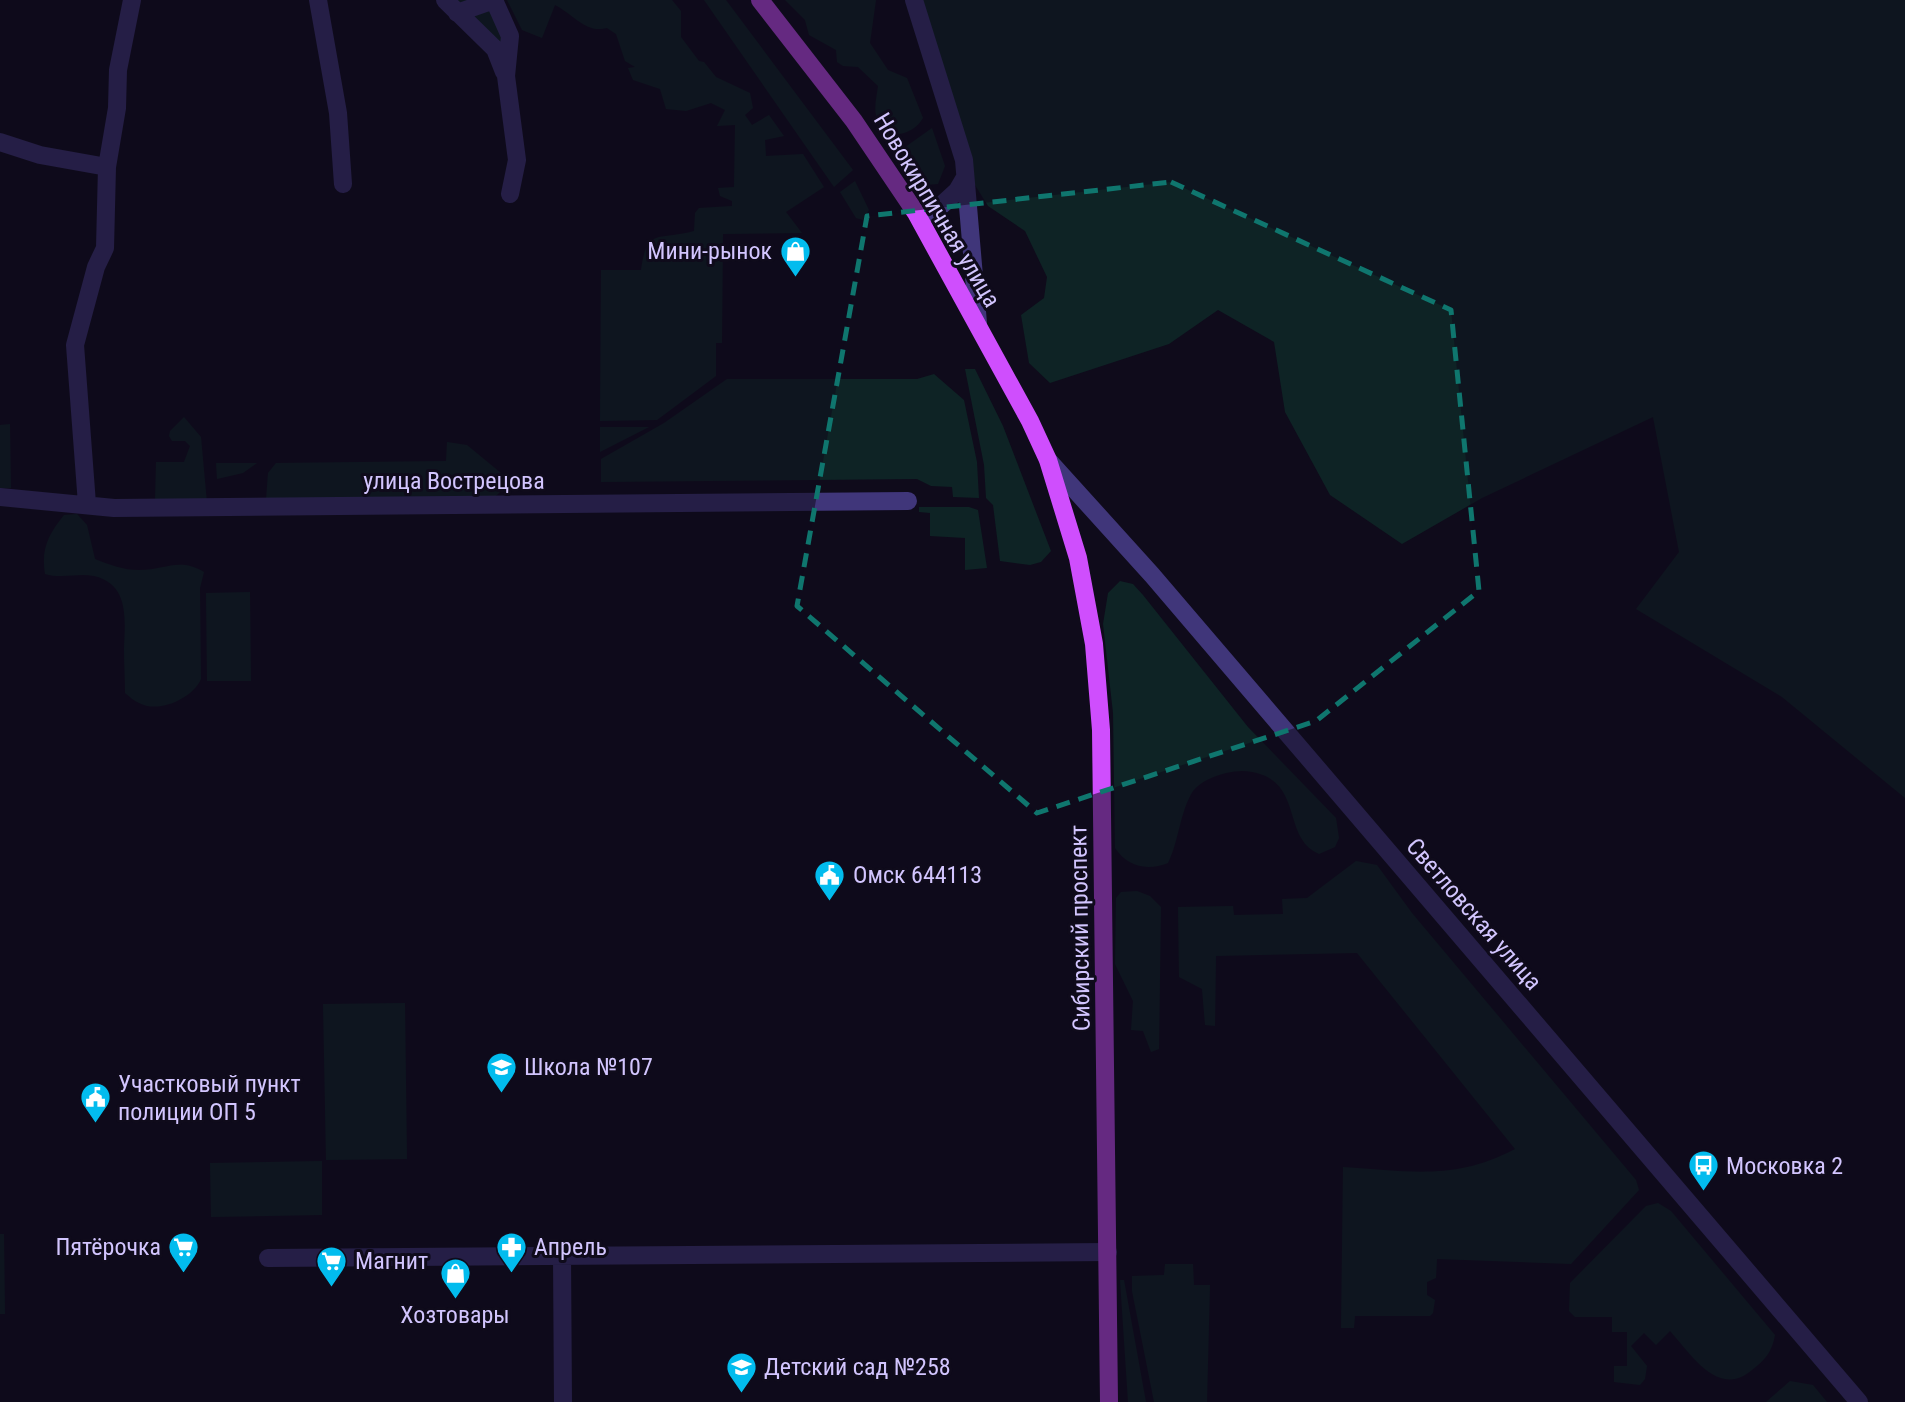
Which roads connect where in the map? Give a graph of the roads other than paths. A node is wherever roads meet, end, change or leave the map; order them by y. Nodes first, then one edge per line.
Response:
1 (132, 0) edge
2 (318, 0) edge
3 (494, 0) edge
4 (760, 0) edge
5 (914, 0) edge
6 (451, 6) edge
7 (506, 76) junction
8 (0, 142) edge
9 (107, 167) junction
10 (964, 179) junction
11 (343, 184) dead end
12 (510, 194) dead end
13 (922, 223) junction
14 (978, 323) junction
15 (1048, 460) junction
16 (0, 497) edge
17 (908, 501) dead end
18 (87, 505) junction
19 (1108, 1252) junction
20 (562, 1256) junction
21 (268, 1258) dead end
22 (563, 1402) edge
23 (1109, 1402) edge
24 (1858, 1402) edge

1 - 9 street
2 - 11 street
3 - 6 street
3 - 7 street
4 - 13 main road, Новокирпичная улица
5 - 10 street
6 - 7 street
7 - 12 street
8 - 9 street
9 - 18 street
10 - 13 street
10 - 14 street
13 - 14 main road, Новокирпичная улица
14 - 15 main road, Новокирпичная улица
15 - 19 main road, Сибирский проспект
15 - 24 street, Светловская улица
16 - 18 street, улица Вострецова
17 - 18 street, улица Вострецова
19 - 20 street
19 - 23 main road, Сибирский проспект
20 - 21 street
20 - 22 street

